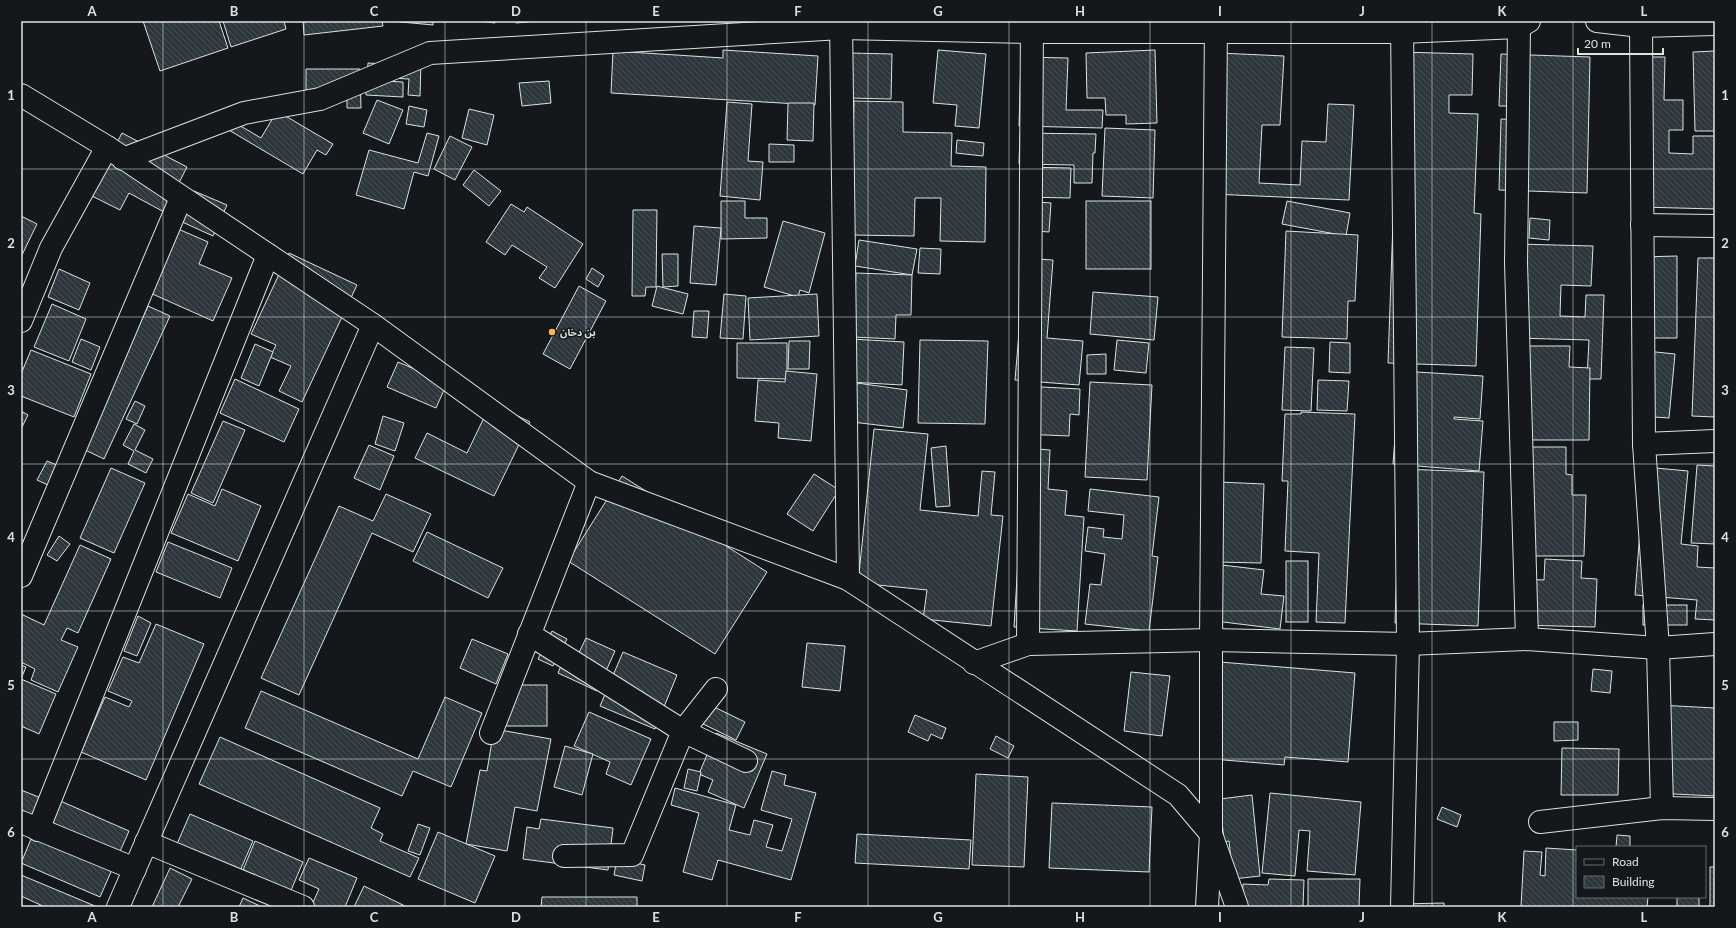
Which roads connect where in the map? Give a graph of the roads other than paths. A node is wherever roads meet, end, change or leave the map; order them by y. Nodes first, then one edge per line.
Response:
1 (1597, 21) edge
2 (1524, 24) edge
3 (1715, 24) edge
4 (841, 25) edge
5 (1032, 26) edge
6 (1216, 26) edge
7 (1401, 26) edge
8 (1641, 26) junction
9 (21, 95) edge
10 (115, 153) junction
11 (181, 198) junction
12 (1642, 225) junction
13 (1715, 226) edge
14 (268, 255) junction
15 (21, 321) edge
16 (372, 325) junction
17 (1715, 442) edge
18 (1644, 444) junction
19 (589, 482) junction
20 (21, 576) edge
21 (848, 579) junction
22 (529, 634) junction
23 (1527, 639) junction
24 (1210, 640) junction
25 (1028, 644) junction
26 (1408, 644) junction
27 (1715, 644) edge
28 (1658, 648) junction
29 (974, 663) junction
30 (716, 689) dead end
31 (683, 731) junction
32 (491, 733) dead end
33 (746, 761) dead end
34 (1662, 808) junction
35 (1715, 809) edge
36 (1540, 822) dead end
37 (30, 826) edge
38 (1211, 834) junction
39 (146, 842) junction
40 (564, 856) dead end
41 (135, 869) junction
42 (118, 907) edge
43 (303, 907) edge
44 (1207, 907) edge
45 (1237, 907) edge
46 (1402, 907) edge

1 - 8 street
2 - 7 street
2 - 23 street
3 - 8 street
4 - 5 street
4 - 10 street
4 - 21 street
5 - 6 street
5 - 25 street
6 - 7 street
6 - 24 street
7 - 26 street
8 - 12 street
9 - 10 street
10 - 11 street
10 - 15 street
11 - 14 street
11 - 20 street
12 - 13 street
12 - 18 street
14 - 16 street
14 - 37 street
16 - 19 street
16 - 39 street
17 - 18 street
18 - 28 street
19 - 21 street
19 - 22 street
21 - 29 street
22 - 31 street
22 - 32 street
23 - 26 street
23 - 28 street
24 - 25 street
24 - 26 street
24 - 38 street
25 - 29 street
26 - 46 street
27 - 28 street
28 - 34 street
29 - 38 street
30 - 31 street
31 - 33 street
31 - 40 street
34 - 35 street
34 - 36 street
37 - 41 street
38 - 44 street
38 - 45 street
39 - 41 street
39 - 43 street
41 - 42 street

